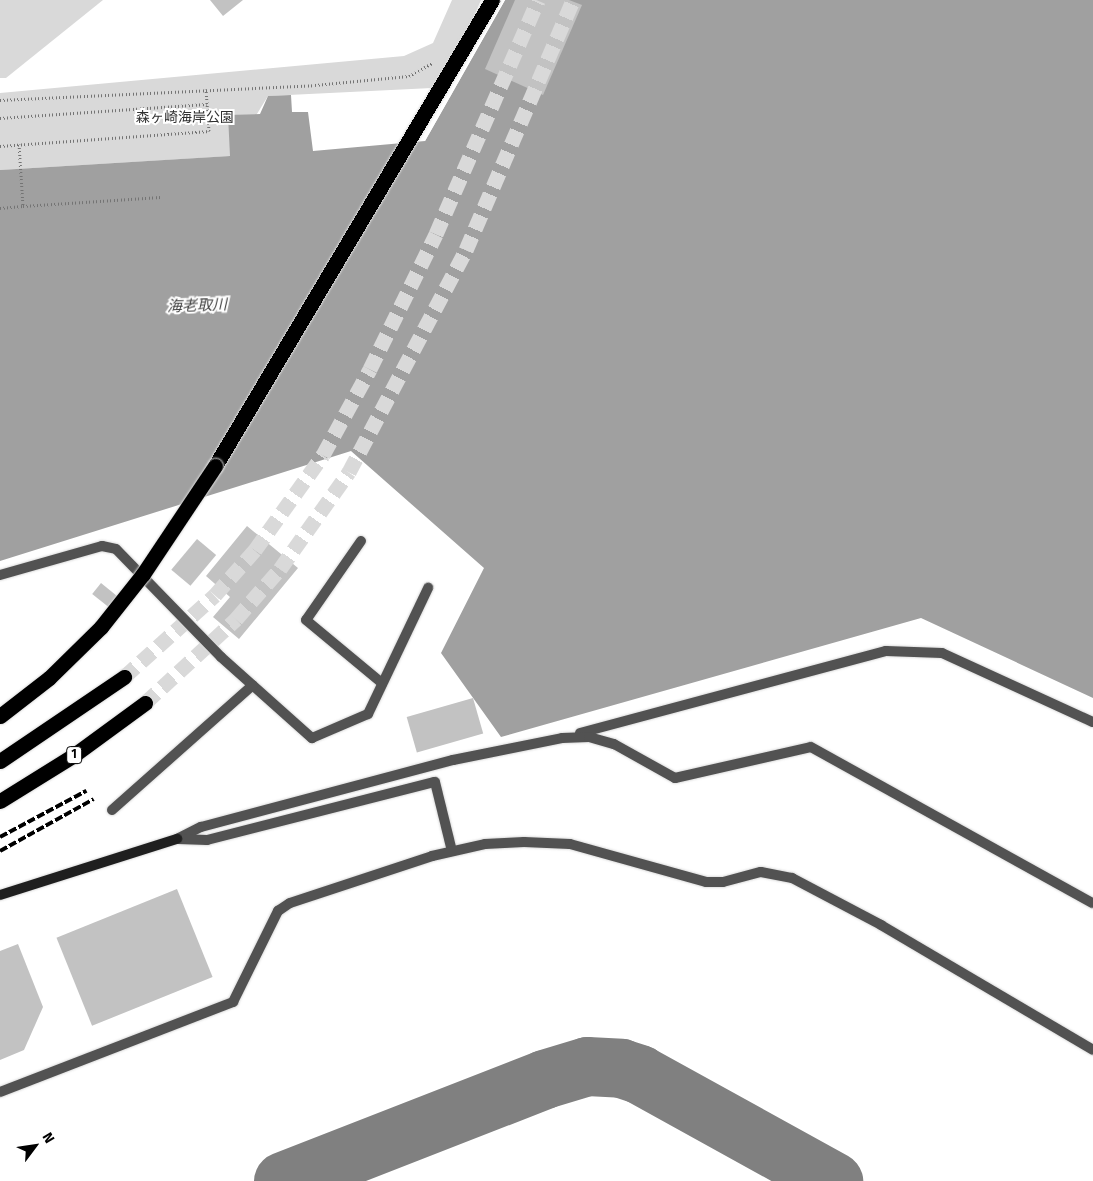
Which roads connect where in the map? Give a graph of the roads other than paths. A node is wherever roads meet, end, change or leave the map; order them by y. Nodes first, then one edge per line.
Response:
1 (492, 0) edge
2 (361, 541) dead end
3 (0, 575) edge
4 (428, 588) dead end
5 (124, 677) tunnel mouth
6 (382, 683) junction
7 (253, 685) junction
8 (145, 703) tunnel mouth
9 (0, 716) edge
10 (1093, 722) edge
11 (562, 738) junction
12 (0, 761) edge
13 (0, 801) edge
14 (112, 810) dead end
15 (176, 839) junction
16 (452, 851) junction
17 (0, 895) edge
18 (1093, 903) edge
19 (1093, 1050) edge
20 (0, 1092) edge

1 - 9 highway, bridge
2 - 6 lane
3 - 7 lane
4 - 6 lane
5 - 12 highway
6 - 7 lane
7 - 14 lane
8 - 13 highway, 1
10 - 11 lane
11 - 15 lane
11 - 18 lane
15 - 16 lane
15 - 17 street
16 - 19 lane
16 - 20 lane

